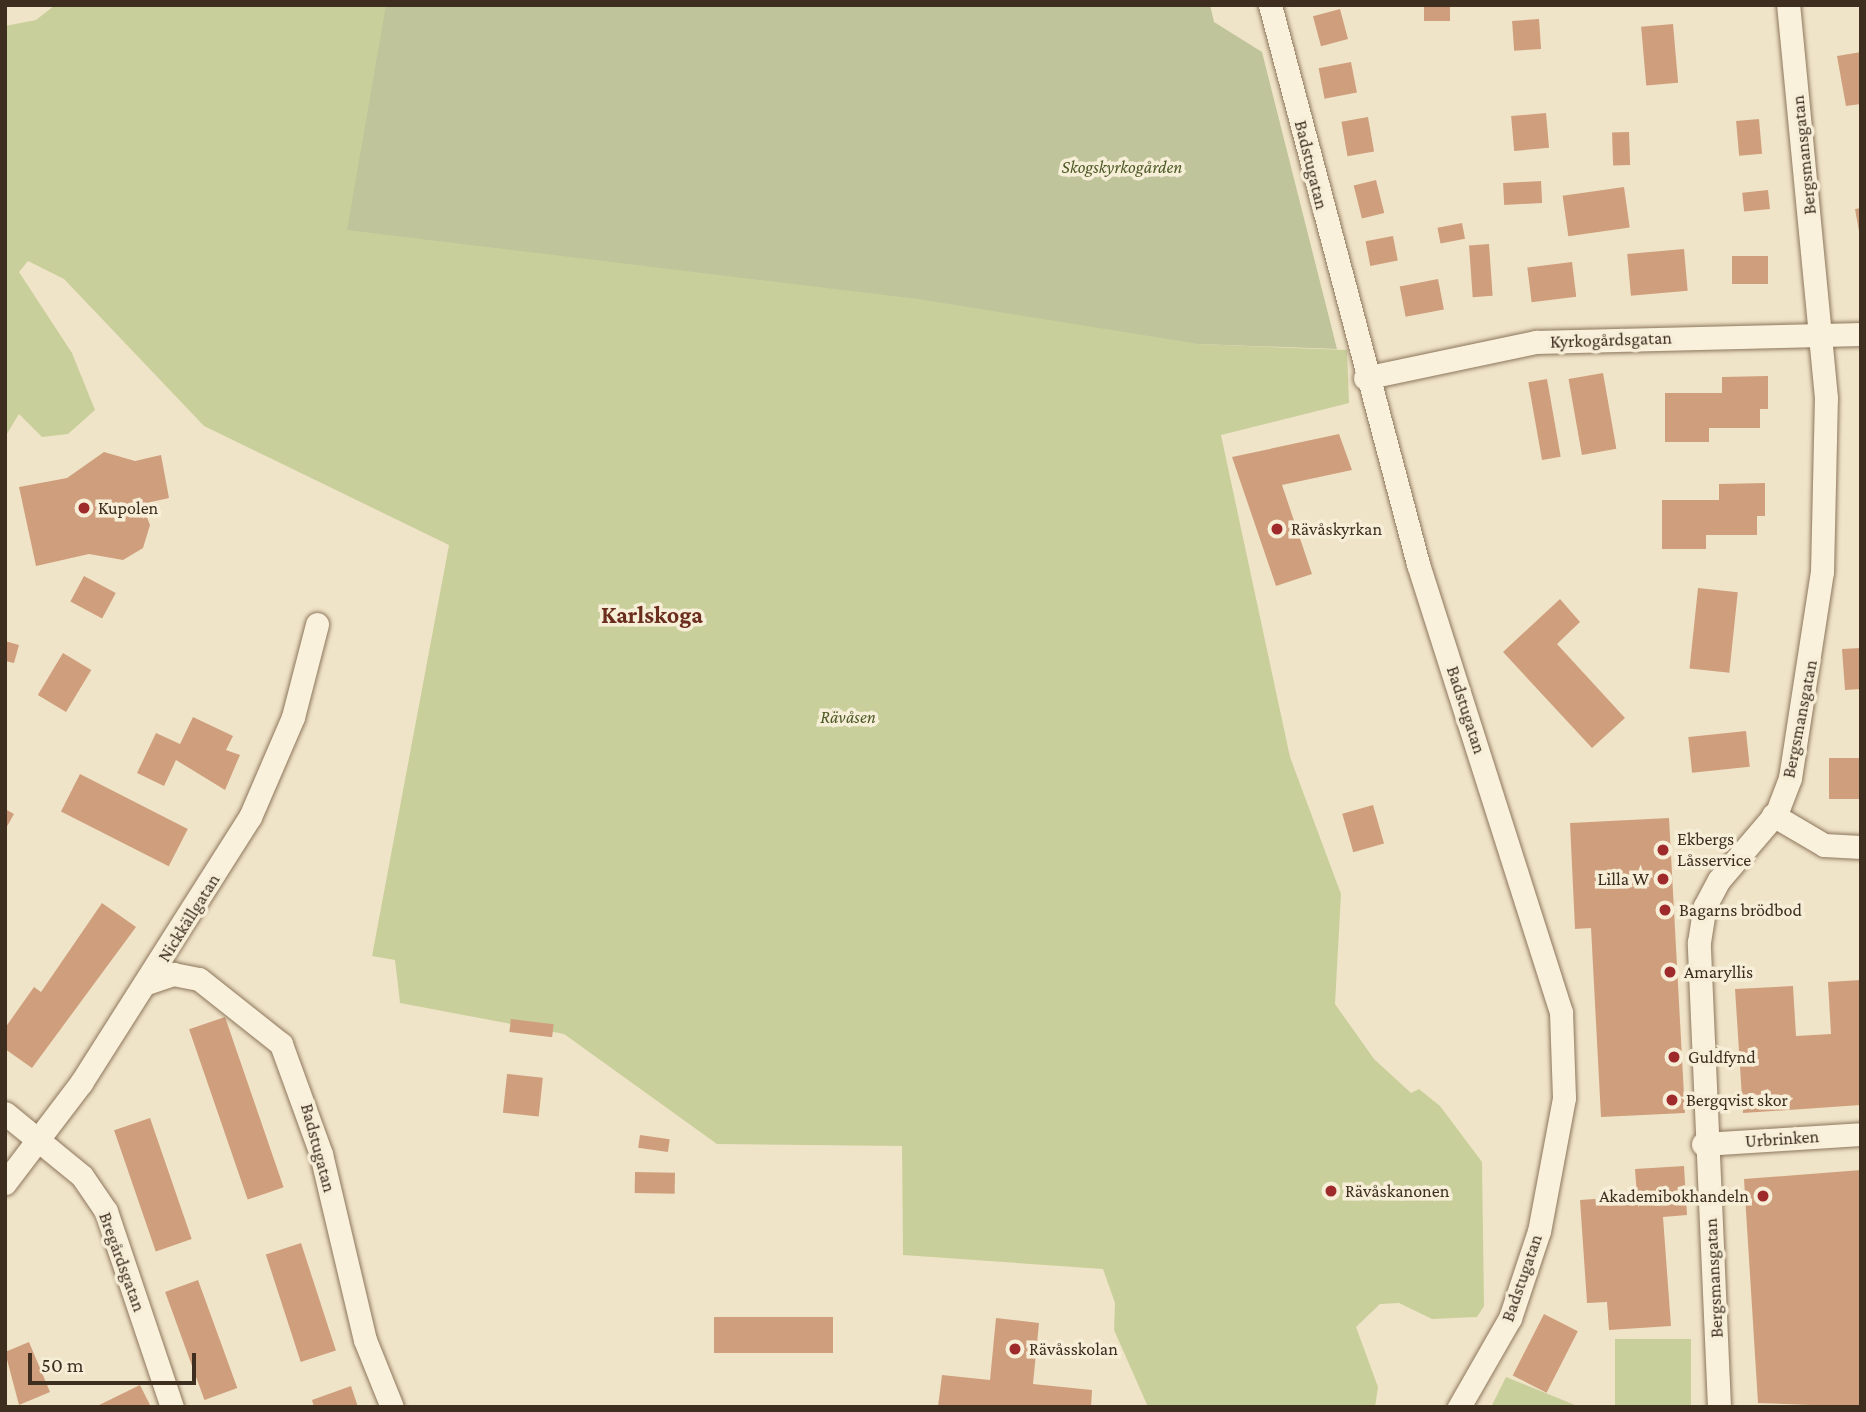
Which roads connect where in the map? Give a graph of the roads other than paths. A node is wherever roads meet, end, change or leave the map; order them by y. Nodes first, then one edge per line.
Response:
1 (1270, 5) edge
2 (1788, 5) edge
3 (1822, 334) junction
4 (1861, 334) edge
5 (1365, 378) junction
6 (317, 624) dead end
7 (1773, 816) junction
8 (1861, 847) edge
9 (147, 983) junction
10 (5, 1113) edge
11 (1861, 1134) edge
12 (40, 1141) junction
13 (1703, 1144) junction
14 (5, 1183) edge
15 (172, 1407) edge
16 (391, 1407) edge
17 (1459, 1407) edge
18 (1719, 1407) edge

1 - 5 street, Badstugatan
2 - 3 street, Bergsmansgatan
3 - 4 street, Kyrkogårdsgatan
3 - 5 street, Kyrkogårdsgatan
3 - 7 street, Bergsmansgatan
5 - 17 street, Badstugatan
6 - 9 street, Nickkällgatan
7 - 8 street
7 - 13 street, Bergsmansgatan
9 - 12 street, Nickkällgatan
9 - 16 street, Badstugatan
10 - 12 street, Bregårdsgatan
11 - 13 street, Urbrinken
12 - 14 street, Nickkällgatan
12 - 15 street, Bregårdsgatan
13 - 18 street, Bergsmansgatan

